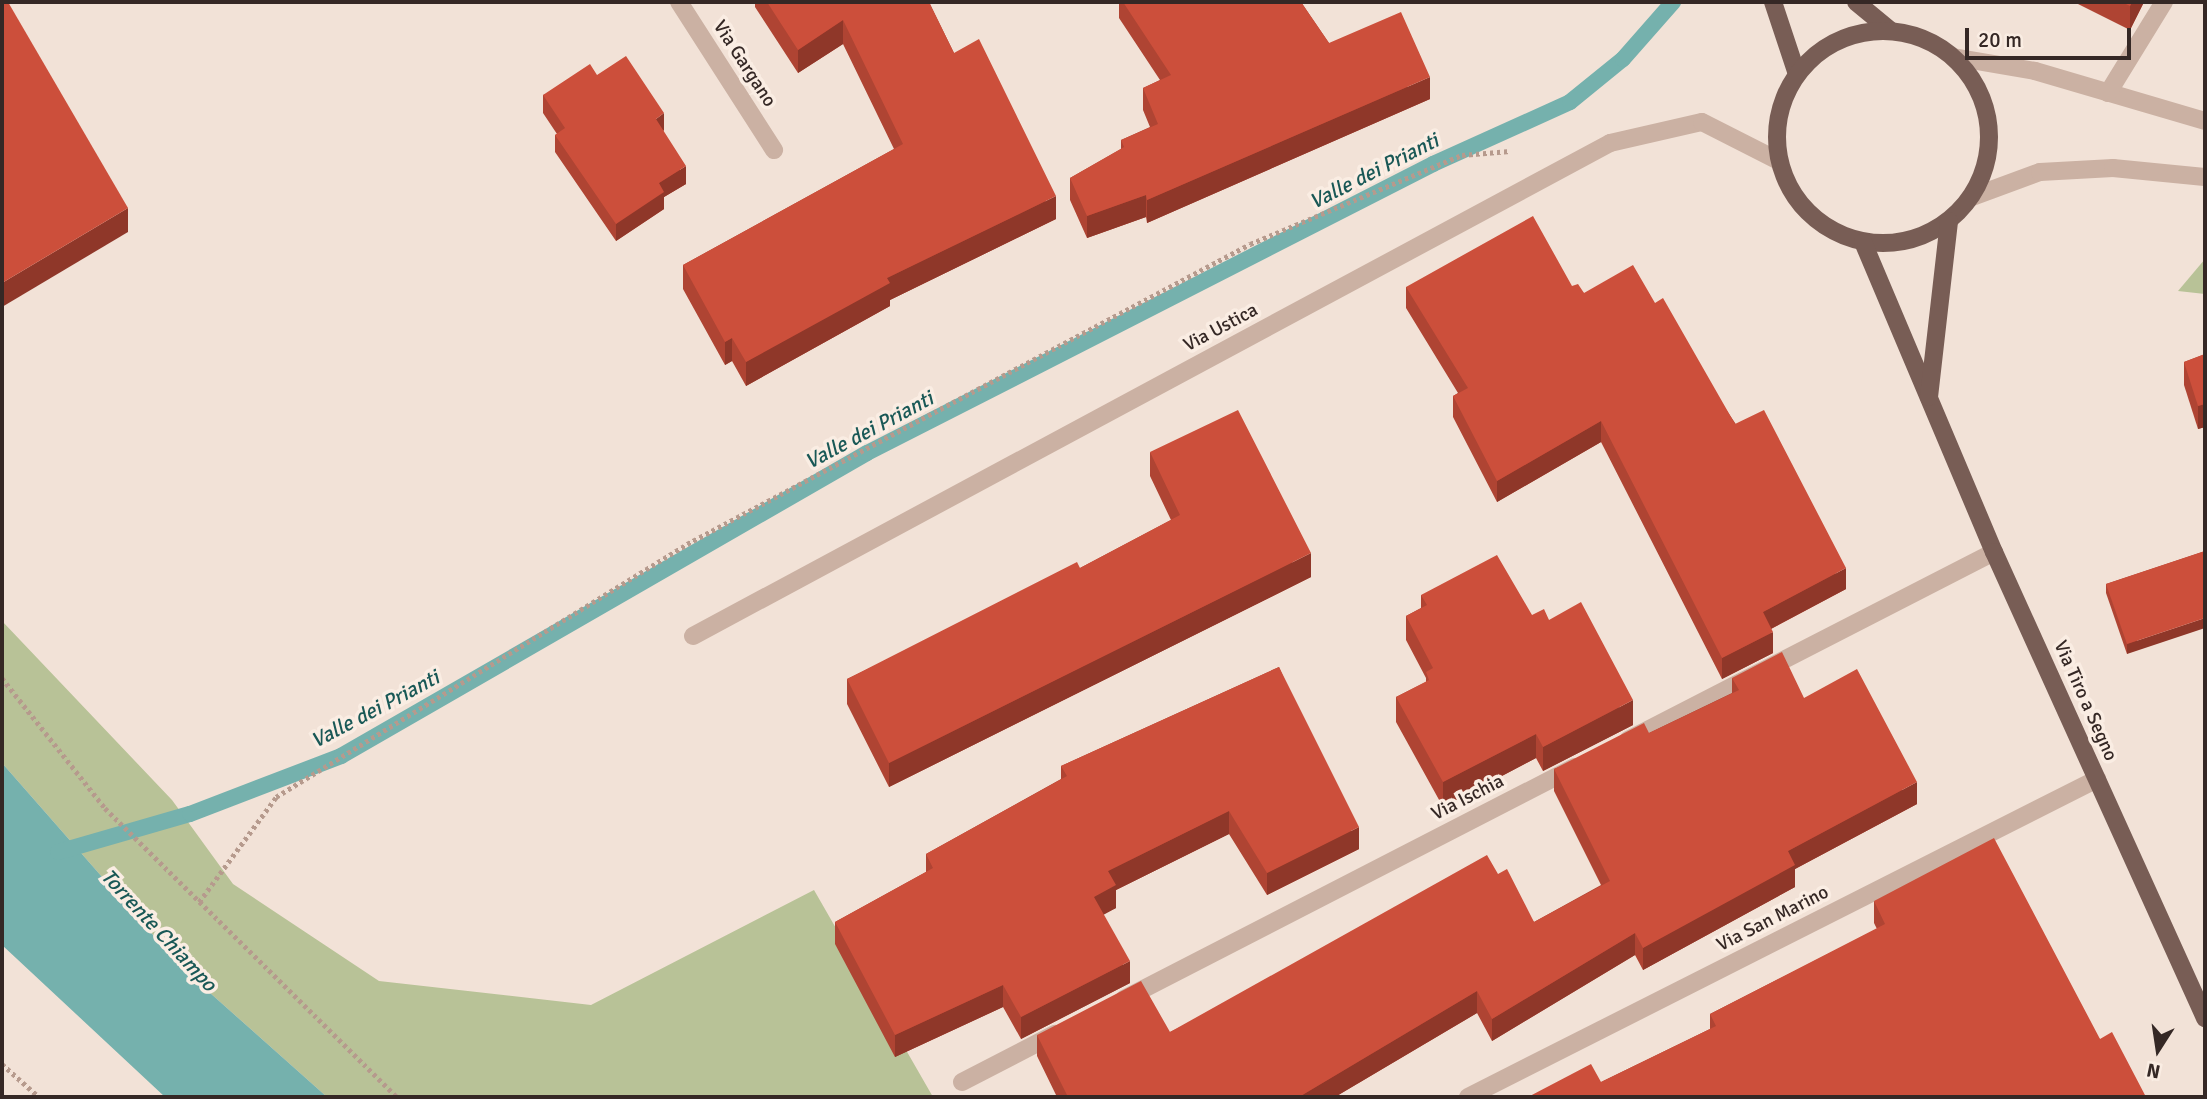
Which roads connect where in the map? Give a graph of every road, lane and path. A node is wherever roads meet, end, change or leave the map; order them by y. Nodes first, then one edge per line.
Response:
1 (679, 2) edge
2 (1773, 2) edge
3 (1856, 2) edge
4 (2164, 2) edge
5 (1891, 31) junction
6 (1953, 57) junction
7 (1797, 74) junction
8 (2108, 93) junction
9 (2205, 121) edge
10 (774, 150) dead end
11 (1516, 150) dead end
12 (1779, 161) junction
13 (2205, 177) edge
14 (1972, 197) junction
15 (1949, 221) junction
16 (1863, 242) junction
17 (1928, 401) junction
18 (1994, 552) junction
19 (693, 636) dead end
20 (2, 678) edge
21 (2097, 779) junction
22 (199, 902) junction
23 (1111, 1005) edge
24 (2205, 1018) edge
25 (1074, 1024) edge
26 (2, 1064) edge
27 (962, 1082) dead end
28 (39, 1097) edge
29 (397, 1097) edge
30 (1468, 1097) edge

1 - 10 street, Via Gargano
2 - 7 main road
3 - 5 main road
4 - 8 street
5 - 6 main road
5 - 7 main road
6 - 8 street
6 - 14 main road
7 - 12 main road
8 - 9 street
11 - 22 path
12 - 16 main road
12 - 19 street, Via Ustica
13 - 14 street
14 - 15 main road
15 - 16 main road
15 - 17 main road
16 - 17 main road, Via Tiro a Segno
17 - 18 main road, Via Tiro a Segno
18 - 21 main road, Via Tiro a Segno
18 - 23 street, Via Ischia
20 - 22 path
21 - 24 main road, Via Tiro a Segno
21 - 30 street, Via San Marino
22 - 29 path
25 - 27 street
26 - 28 path

